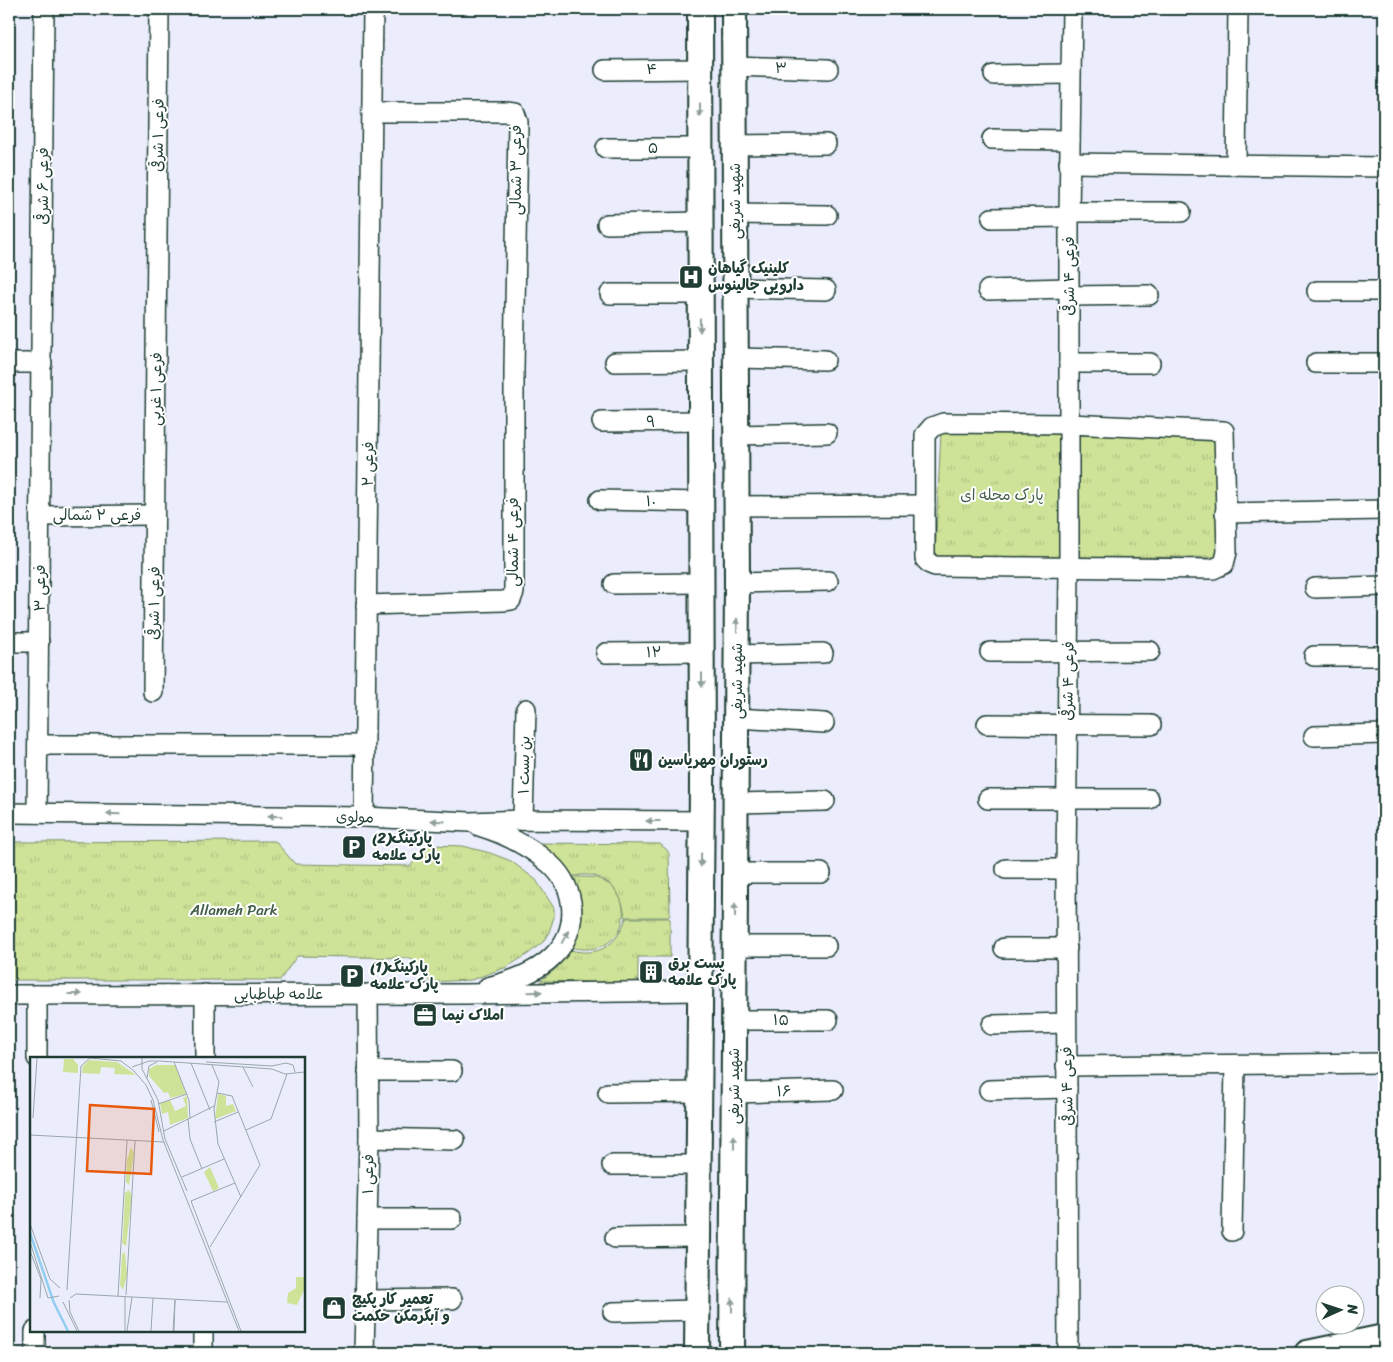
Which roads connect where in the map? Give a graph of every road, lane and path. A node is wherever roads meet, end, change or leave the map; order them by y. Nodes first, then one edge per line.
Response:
1 (44, 9) edge
2 (159, 9) edge
3 (373, 9) edge
4 (700, 9) edge
5 (734, 9) edge
6 (1072, 9) edge
7 (1238, 9) edge
8 (734, 66) junction
9 (700, 69) junction
10 (828, 69) dead end
11 (605, 70) dead end
12 (1070, 74) junction
13 (994, 75) dead end
14 (372, 112) junction
15 (992, 140) dead end
16 (1070, 140) junction
17 (826, 144) dead end
18 (735, 145) junction
19 (606, 148) dead end
20 (700, 148) junction
21 (1069, 163) junction
22 (1236, 164) junction
23 (1384, 167) edge
24 (1181, 212) dead end
25 (735, 214) junction
26 (827, 215) dead end
27 (1069, 215) junction
28 (992, 218) dead end
29 (700, 222) junction
30 (607, 224) dead end
31 (157, 262) joint
32 (736, 288) junction
33 (826, 290) dead end
34 (988, 290) dead end
35 (1317, 291) dead end
36 (1384, 291) edge
37 (1069, 292) junction
38 (610, 294) dead end
39 (700, 294) junction
40 (1149, 295) dead end
41 (736, 358) junction
42 (825, 360) dead end
43 (700, 361) junction
44 (615, 362) dead end
45 (9, 363) edge
46 (42, 363) junction
47 (1069, 363) junction
48 (1150, 363) dead end
49 (1316, 363) dead end
50 (1384, 363) edge
51 (514, 370) joint
52 (701, 421) junction
53 (602, 422) dead end
54 (1069, 424) junction
55 (826, 433) dead end
56 (736, 435) junction
57 (600, 500) dead end
58 (701, 502) junction
59 (925, 505) junction
60 (737, 506) junction
61 (1384, 510) edge
62 (1225, 512) junction
63 (154, 515) junction
64 (40, 516) junction
65 (701, 553) junction
66 (737, 554) junction
67 (1069, 566) junction
68 (828, 581) dead end
69 (701, 583) junction
70 (737, 583) junction
71 (614, 584) dead end
72 (1384, 586) edge
73 (1315, 588) dead end
74 (366, 605) junction
75 (9, 642) edge
76 (39, 642) junction
77 (1068, 651) junction
78 (1150, 651) dead end
79 (702, 652) junction
80 (990, 652) dead end
81 (606, 653) dead end
82 (823, 653) dead end
83 (737, 655) junction
84 (1314, 656) dead end
85 (1384, 656) edge
86 (153, 692) dead end
87 (526, 709) dead end
88 (737, 718) junction
89 (824, 723) dead end
90 (987, 724) dead end
91 (1067, 724) junction
92 (1151, 725) dead end
93 (1384, 734) edge
94 (1314, 736) dead end
95 (38, 745) junction
96 (364, 745) junction
97 (988, 799) dead end
98 (1067, 799) junction
99 (1148, 799) dead end
100 (825, 801) dead end
101 (737, 803) junction
102 (9, 813) edge
103 (37, 813) junction
104 (364, 817) junction
105 (523, 820) junction
106 (701, 821) junction
107 (469, 822) junction
108 (1006, 869) dead end
109 (1066, 869) junction
110 (822, 873) dead end
111 (735, 874) junction
112 (735, 946) junction
113 (826, 946) dead end
114 (1004, 948) dead end
115 (1067, 948) junction
116 (700, 990) junction
117 (205, 994) junction
118 (368, 994) junction
119 (465, 994) junction
120 (9, 995) edge
121 (37, 995) junction
122 (734, 1020) junction
123 (828, 1020) dead end
124 (1066, 1023) junction
125 (992, 1025) dead end
126 (37, 1057) edge
127 (205, 1057) edge
128 (1384, 1064) edge
129 (1235, 1065) junction
130 (1066, 1066) junction
131 (368, 1071) junction
132 (452, 1071) dead end
133 (1067, 1088) junction
134 (834, 1090) dead end
135 (989, 1090) dead end
136 (699, 1092) junction
137 (734, 1092) junction
138 (608, 1093) dead end
139 (368, 1138) junction
140 (455, 1140) dead end
141 (612, 1165) dead end
142 (699, 1165) junction
143 (367, 1219) junction
144 (452, 1220) dead end
145 (1232, 1230) dead end
146 (698, 1237) junction
147 (615, 1238) dead end
148 (452, 1299) dead end
149 (365, 1300) junction
150 (698, 1310) junction
151 (614, 1312) dead end
152 (35, 1332) edge
153 (203, 1332) edge
154 (1384, 1337) edge
155 (35, 1353) edge
156 (203, 1353) edge
157 (364, 1353) edge
158 (697, 1353) edge
159 (732, 1353) edge
160 (1068, 1353) edge
161 (1307, 1353) edge

1 - 46 street, فرعی ۶ شرقی
2 - 31 street, فرعی ۱ شرقی
3 - 14 street, فرعی ۲
4 - 9 main road
5 - 8 main road, شهید شریفی
6 - 12 street, فرعی ۴ شرقی
7 - 22 street
8 - 10 street, ۳
8 - 18 main road, شهید شریفی
9 - 11 street, ۴
9 -> 20 main road
12 - 13 street
12 - 16 street, فرعی ۴ شرقی
14 - 51 street, فرعی ۳ شمالی
14 - 74 street, فرعی ۲
15 - 16 street
16 - 21 street, فرعی ۴ شرقی
17 - 18 street
18 - 25 main road, شهید شریفی
19 - 20 street, ۵
20 - 29 main road
21 - 22 street
21 - 27 street, فرعی ۴ شرقی
22 - 23 street
24 - 27 street
25 - 26 street
25 - 32 main road, شهید شریفی
27 - 28 street
27 - 37 street, فرعی ۴ شرقی
29 - 30 street
29 - 39 main road
31 - 63 street, فرعی ۱ غربی
32 - 33 street
32 - 41 main road, شهید شریفی
34 - 37 street
35 - 36 street
37 - 40 street
37 - 47 street, فرعی ۴ شرقی
38 - 39 street
39 -> 43 main road
41 - 42 street
41 - 56 main road, شهید شریفی
43 - 44 street
43 - 52 main road
45 - 46 street
46 - 64 street, فرعی ۳
47 - 48 street
47 - 54 street, فرعی ۴ شرقی
49 - 50 street
51 - 74 street, فرعی ۴ شمالی
52 - 53 street, ۹
52 - 58 main road
54 - 59 street
54 - 62 street
54 - 67 street, فرعی ۴ شرقی
55 - 56 street
56 - 60 main road, شهید شریفی
57 - 58 street, ۱۰
58 - 65 main road
59 - 60 street
59 - 67 street
60 - 66 main road, شهید شریفی
61 - 62 street
62 - 67 street
63 - 64 street, فرعی ۲ شمالی
63 - 86 street, فرعی ۱ شرقی
64 - 76 street, فرعی ۳
65 - 66 main road
65 - 69 main road
66 - 70 main road, شهید شریفی
67 - 77 street, فرعی ۴ شرقی
68 - 70 street
69 - 71 street
69 - 79 main road
83 -> 70 main road, شهید شریفی
72 - 73 street
74 - 96 street, فرعی ۲
75 - 76 street
76 - 95 street, فرعی ۳
77 - 78 street
77 - 80 street
77 - 91 street, فرعی ۴ شرقی
79 - 81 street, ۱۲
79 -> 106 main road
82 - 83 street
83 - 88 main road, شهید شریفی
84 - 85 street
87 - 105 street, بن بست ۱
88 - 89 street
88 - 101 main road, شهید شریفی
90 - 91 street
91 - 92 street
91 - 98 street, فرعی ۴ شرقی
93 - 94 street
95 - 96 street
95 - 103 street, فرعی ۳
96 - 104 street, فرعی ۲
97 - 98 street
98 - 99 street
98 - 109 street, فرعی ۴ شرقی
100 - 101 street
101 - 111 main road, شهید شریفی
102 - 103 street, مولوی
104 -> 103 street, مولوی
107 -> 104 street, مولوی
106 -> 105 street, مولوی
105 - 107 street, مولوی
106 -> 116 main road
119 -> 107 street
108 - 109 street
109 - 115 street, فرعی ۴ شرقی
110 - 111 street
112 -> 111 main road, شهید شریفی
112 - 113 street
112 - 122 main road, شهید شریفی
114 - 115 street
115 - 124 street, فرعی ۴ شرقی
119 -> 116 street, علامه طباطبایی
116 - 136 main road
117 - 118 street, علامه طباطبایی
121 -> 117 street, علامه طباطبایی
117 - 127 street
118 - 119 street, علامه طباطبایی
118 - 131 street, فرعی ۱
120 - 121 street, علامه طباطبایی
121 - 126 street
122 - 123 street, ۱۵
122 - 137 main road, شهید شریفی
124 - 125 street
124 - 130 street, فرعی ۴ شرقی
128 - 129 street
129 - 130 street
129 - 145 street
130 - 133 street, فرعی ۴ شرقی
131 - 132 street
131 - 139 street, فرعی ۱
133 - 135 street
133 - 160 street, فرعی ۴ شرقی
134 - 137 street, ۱۶
136 - 138 street
136 - 142 main road
159 -> 137 main road, شهید شریفی
139 - 140 street
139 - 143 street, فرعی ۱
141 - 142 street
142 - 146 main road
143 - 144 street
143 - 149 street, فرعی ۱
146 - 147 street
146 - 150 main road
148 - 149 street
149 - 157 street, فرعی ۱
150 - 151 street
150 - 158 main road
152 - 155 street
153 - 156 street
154 - 161 main road

